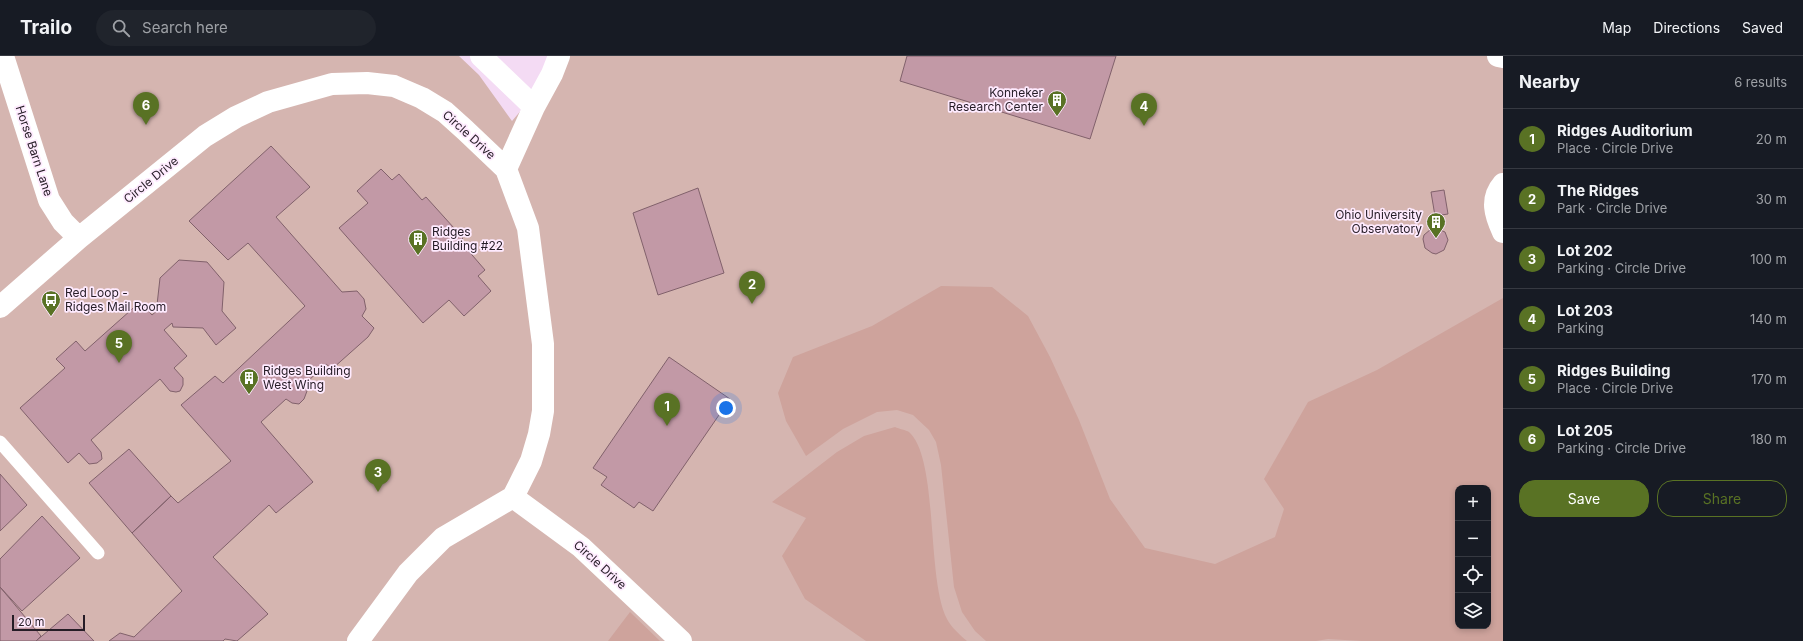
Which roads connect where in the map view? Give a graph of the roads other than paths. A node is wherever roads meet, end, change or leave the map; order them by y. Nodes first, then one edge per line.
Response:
1 (3, 56) edge
2 (481, 56) edge
3 (559, 56) edge
4 (1498, 56) edge
5 (1503, 57) edge
6 (534, 107) junction
7 (506, 169) junction
8 (1503, 184) edge
9 (1503, 232) edge
10 (79, 238) junction
11 (0, 307) edge
12 (0, 442) edge
13 (513, 497) junction
14 (98, 554) dead end
15 (358, 641) edge
16 (681, 641) edge

1 - 10 street, Horse Barn Lane
2 - 6 street
3 - 6 street
4 - 5 street
6 - 7 street
7 - 10 street, Circle Drive
7 - 13 street, Circle Drive
8 - 9 street
10 - 11 street, Circle Drive
12 - 14 lane
13 - 15 street
13 - 16 street, Circle Drive

